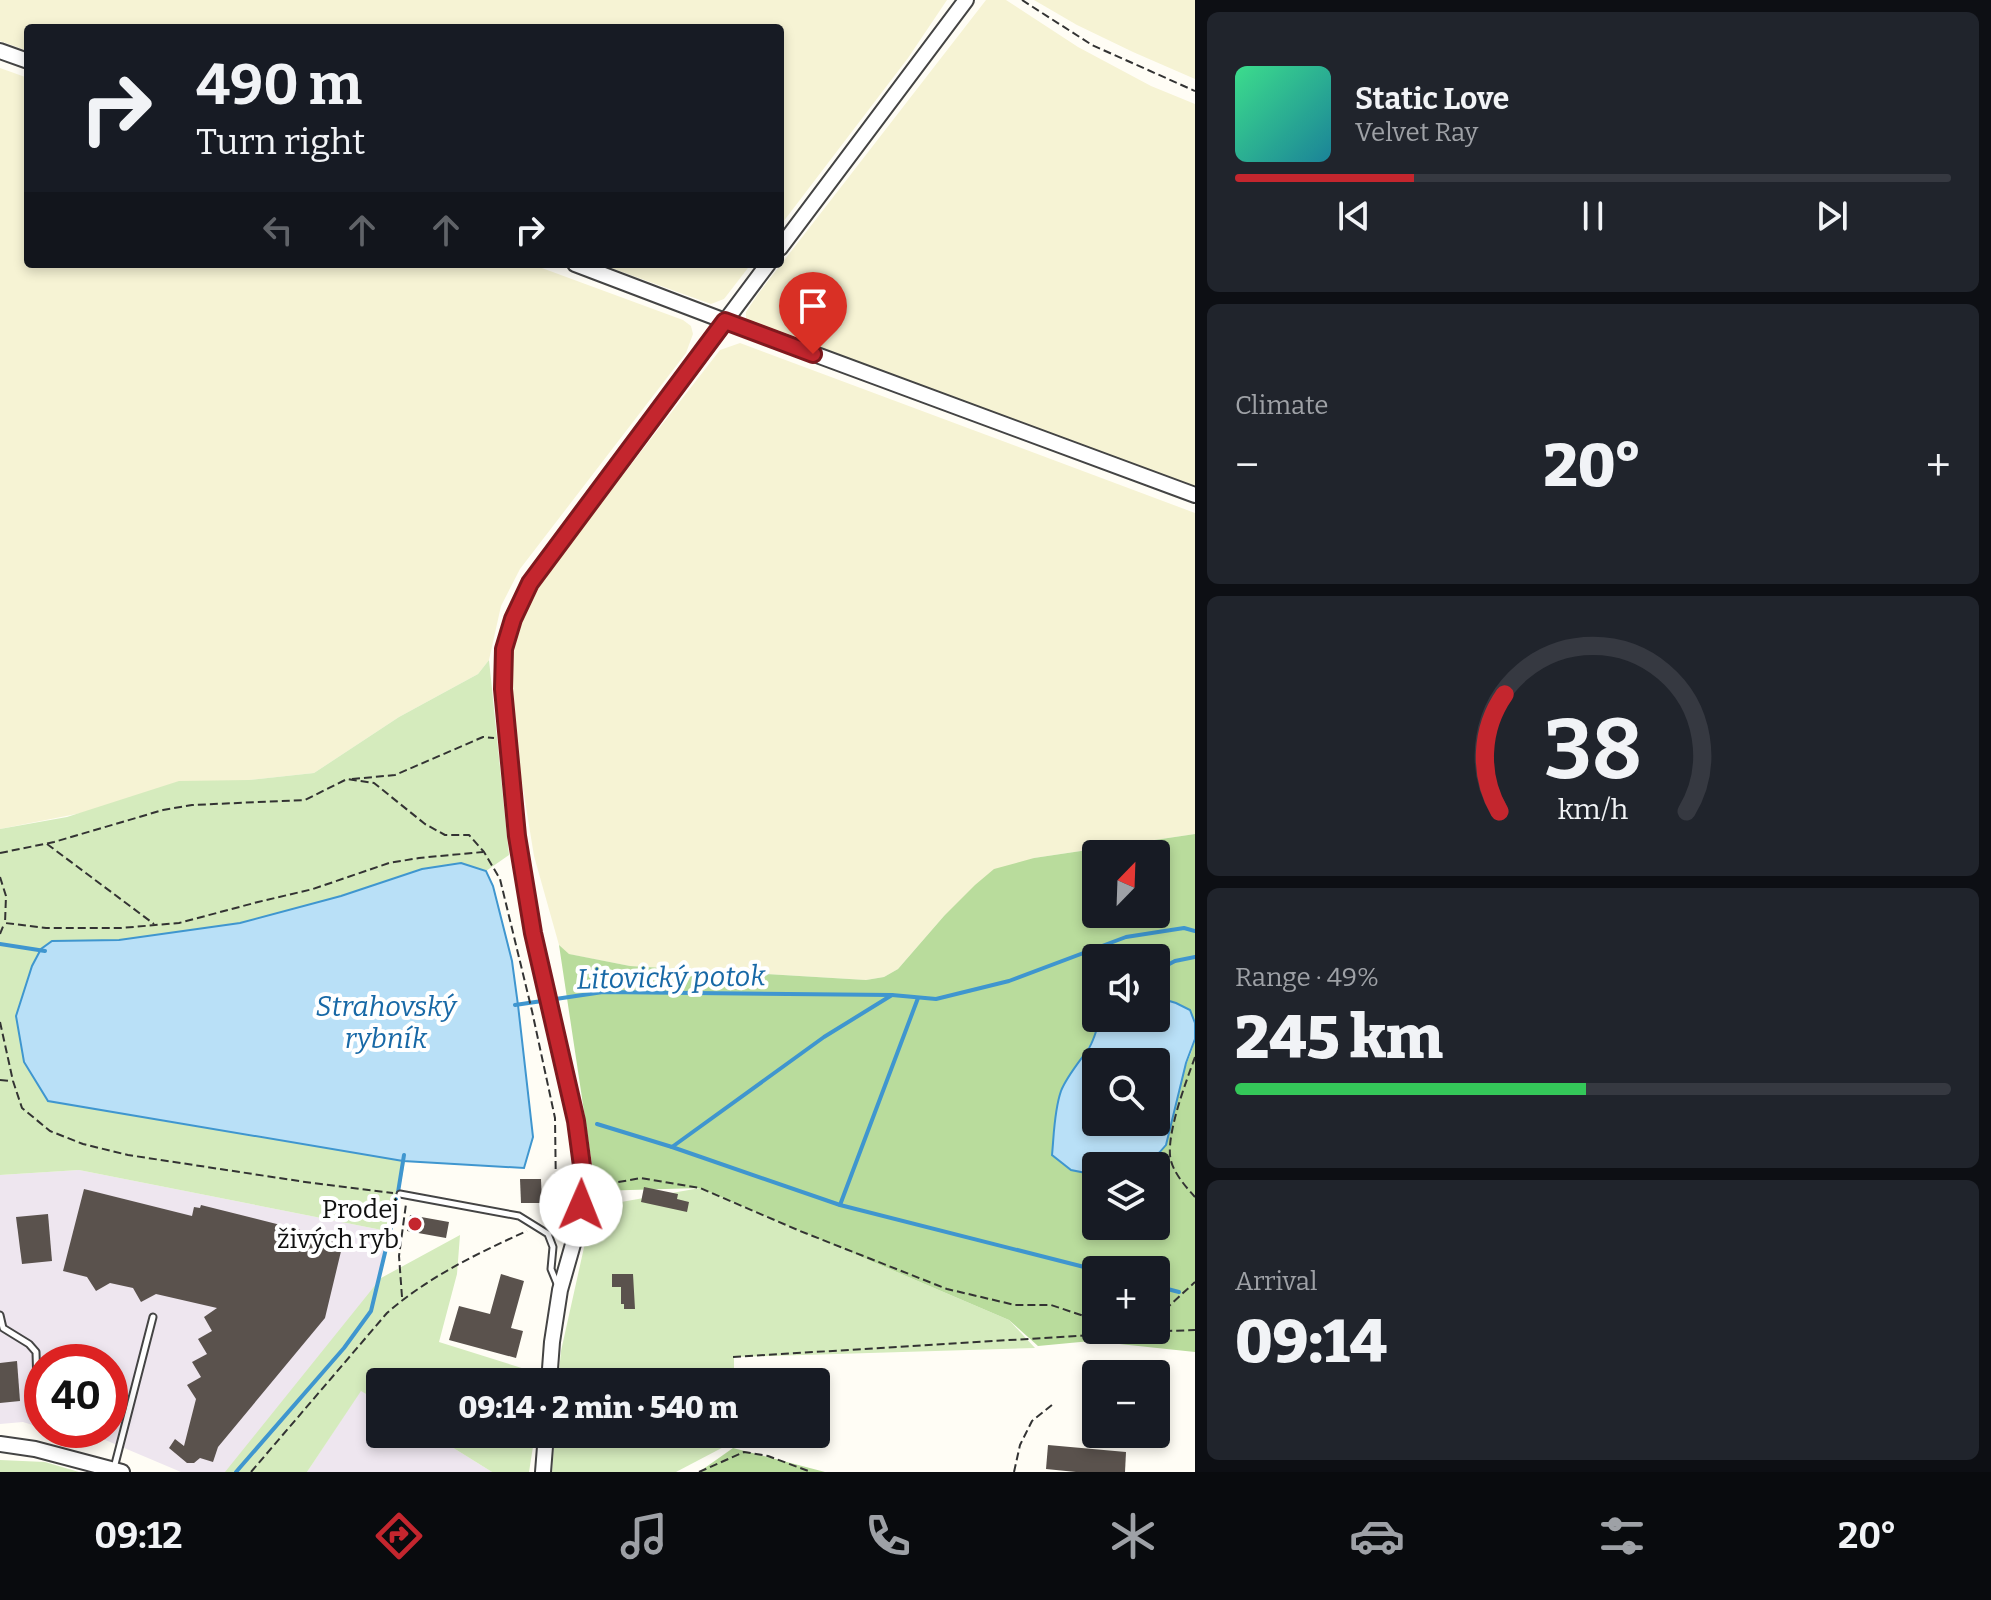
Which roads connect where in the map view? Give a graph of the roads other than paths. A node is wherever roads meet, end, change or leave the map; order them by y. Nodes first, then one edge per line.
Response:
1 (966, 0) edge
2 (0, 51) edge
3 (24, 60) edge
4 (784, 243) edge
5 (586, 268) edge
6 (765, 268) edge
7 (725, 321) junction
8 (1195, 495) edge
9 (397, 1193) road end
10 (560, 1290) junction
11 (0, 1315) edge
12 (153, 1317) dead end
13 (2, 1329) edge
14 (29, 1344) edge
15 (550, 1368) edge
16 (0, 1444) edge
17 (545, 1448) edge
18 (118, 1470) edge
19 (543, 1472) edge

1 - 4 street
2 - 3 street
5 - 7 street
6 - 7 street
7 - 8 street
7 - 10 street
9 - 10 lane
10 - 15 street
11 - 13 lane
12 - 18 lane
13 - 14 lane
16 - 18 street
17 - 19 street

